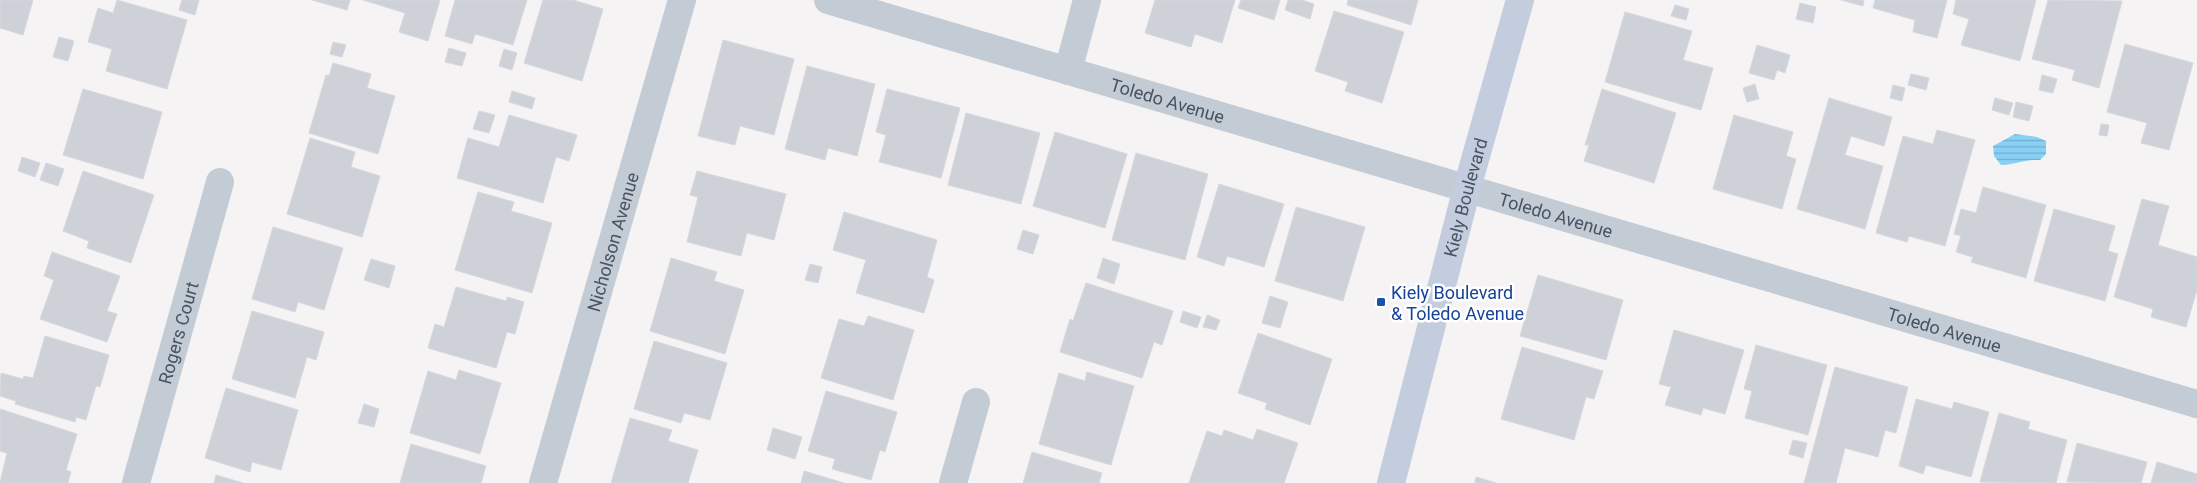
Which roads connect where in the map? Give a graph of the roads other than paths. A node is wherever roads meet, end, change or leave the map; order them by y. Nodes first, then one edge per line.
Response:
1 (682, 0) edge
2 (828, 0) edge
3 (1087, 0) edge
4 (1520, 0) edge
5 (1068, 71) junction
6 (220, 182) dead end
7 (1467, 188) junction
8 (976, 402) dead end
9 (2197, 404) edge
10 (136, 483) edge
11 (543, 483) edge
12 (952, 483) edge
13 (1391, 483) edge

1 - 11 street, Nicholson Avenue
2 - 5 street, Toledo Avenue
3 - 5 street
4 - 7 main road, Kiely Boulevard
5 - 7 street, Toledo Avenue
6 - 10 street, Rogers Court
7 - 9 street, Toledo Avenue
7 - 13 main road, Kiely Boulevard
8 - 12 street

